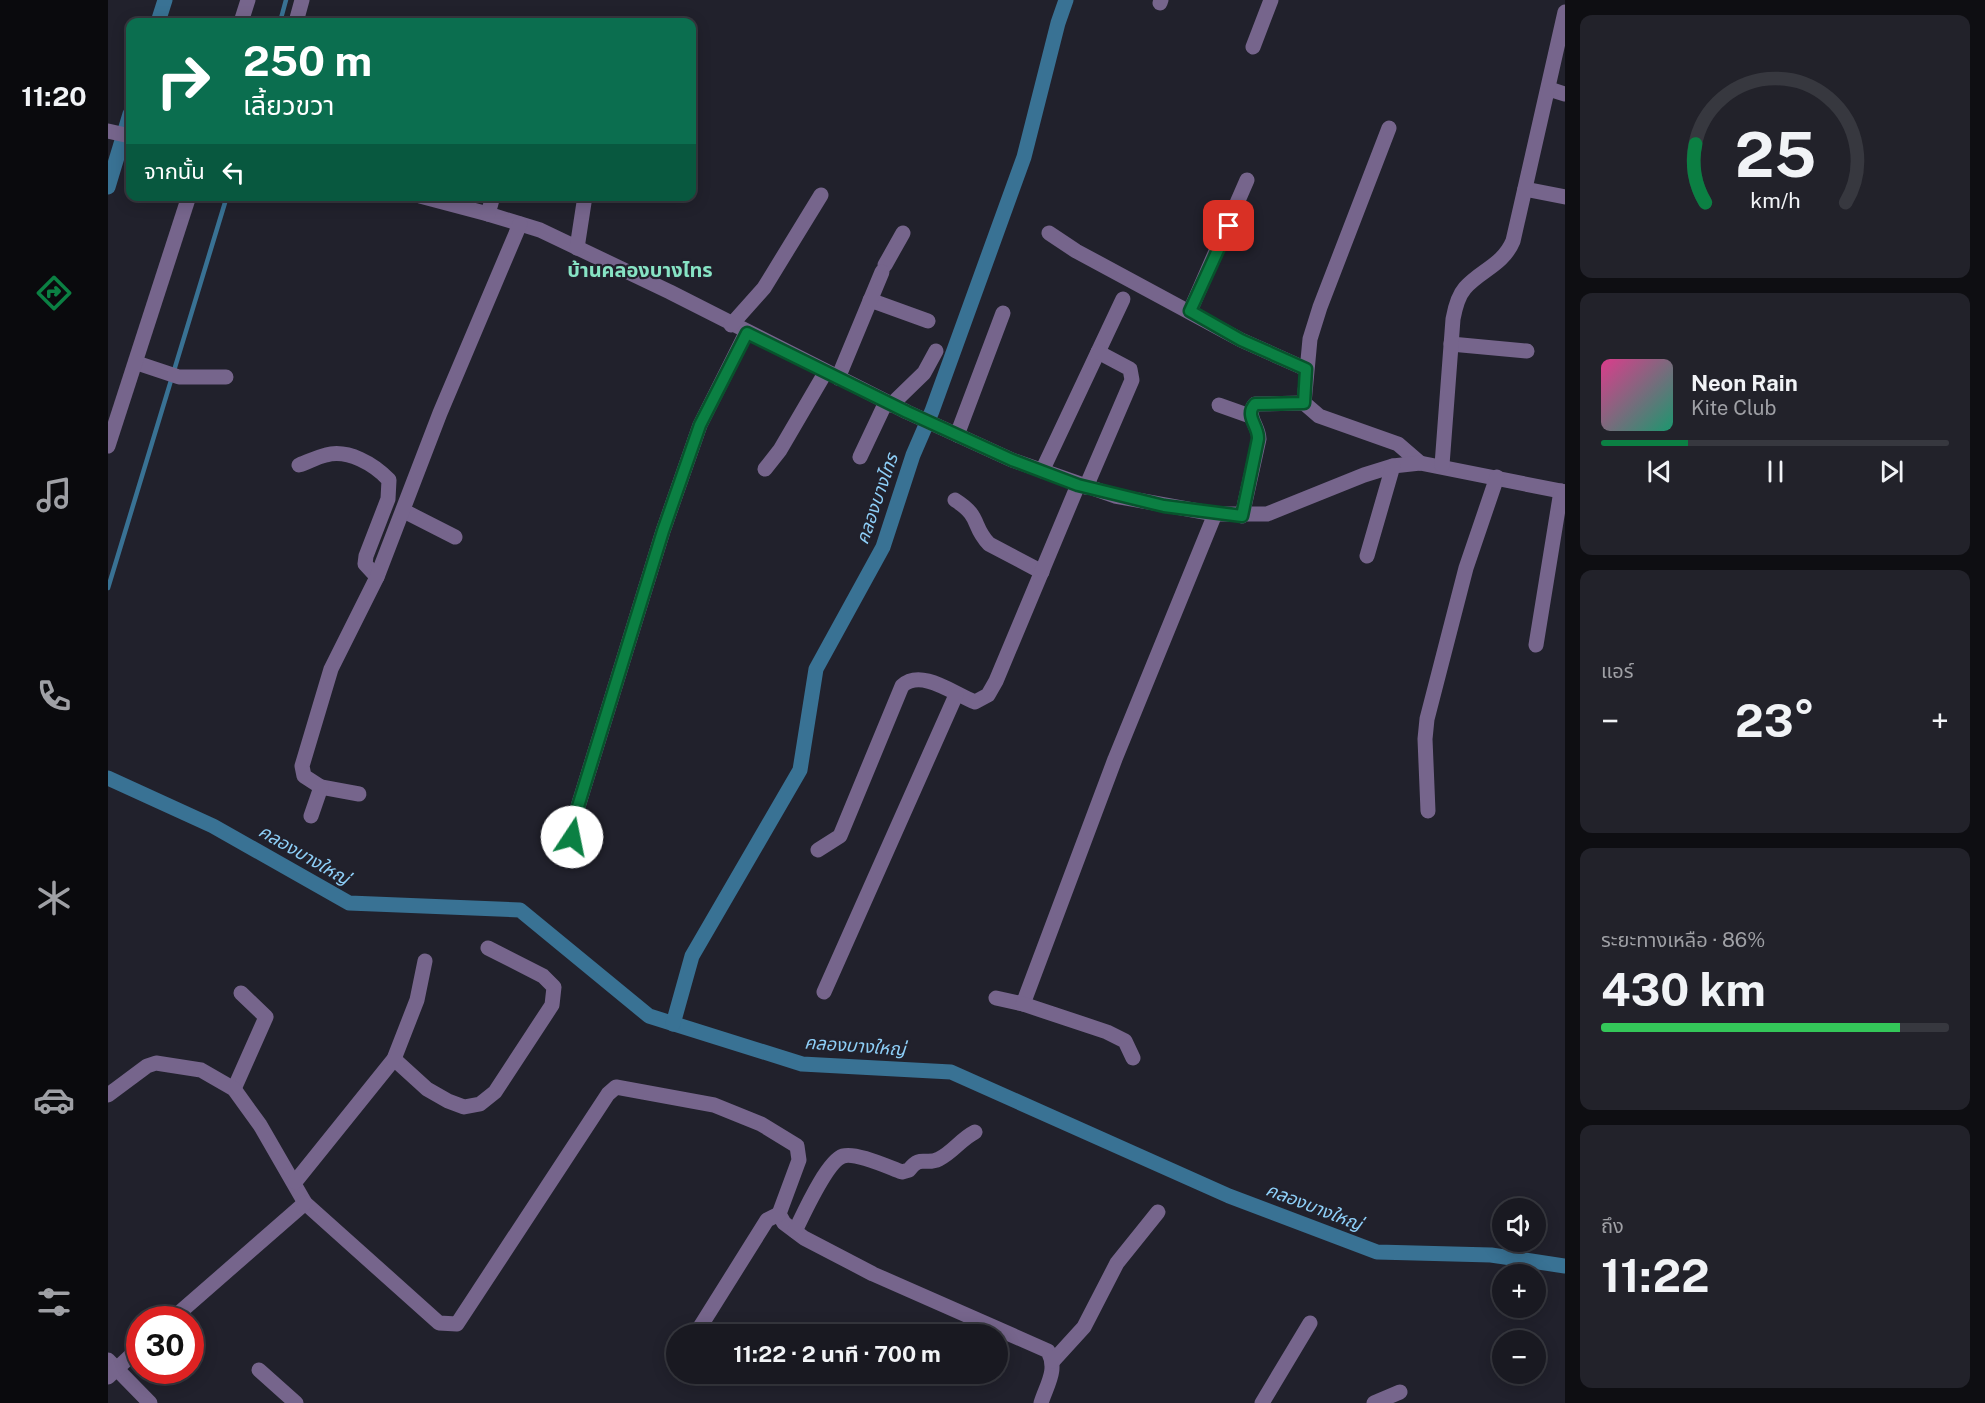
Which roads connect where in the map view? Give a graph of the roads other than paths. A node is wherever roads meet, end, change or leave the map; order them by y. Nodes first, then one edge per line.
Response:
1 (248, 0) edge
2 (302, 0) edge
3 (1271, 0) edge
4 (1565, 12) edge
5 (242, 18) edge
6 (297, 18) edge
7 (1252, 47) dead end
8 (1549, 89) junction
9 (1565, 94) edge
10 (1389, 128) dead end
11 (108, 131) edge
12 (126, 135) edge
13 (1247, 180) dead end
14 (1526, 189) junction
15 (821, 195) dead end
16 (1565, 197) edge
17 (187, 201) edge
18 (456, 201) edge
19 (492, 201) edge
20 (584, 201) edge
21 (488, 214) junction
22 (520, 224) junction
23 (903, 233) dead end
24 (1049, 233) dead end
25 (577, 248) junction
26 (1123, 299) dead end
27 (870, 300) junction
28 (1190, 311) junction
29 (1003, 314) dead end
30 (928, 321) dead end
31 (731, 324) junction
32 (747, 333) junction
33 (1451, 344) junction
34 (936, 351) dead end
35 (1527, 351) dead end
36 (1098, 352) junction
37 (137, 363) junction
38 (1306, 369) junction
39 (831, 376) junction
40 (226, 377) dead end
41 (888, 403) junction
42 (1304, 403) junction
43 (1219, 405) dead end
44 (1250, 416) junction
45 (951, 432) junction
46 (108, 446) edge
47 (860, 457) dead end
48 (1420, 463) junction
49 (299, 465) dead end
50 (1442, 465) junction
51 (1393, 466) junction
52 (765, 469) dead end
53 (1042, 471) junction
54 (1497, 477) junction
55 (1082, 486) junction
56 (1563, 491) edge
57 (955, 500) dead end
58 (404, 511) junction
59 (1215, 513) junction
60 (1242, 516) junction
61 (455, 537) dead end
62 (1367, 556) dead end
63 (1042, 572) junction
64 (377, 577) junction
65 (1536, 645) dead end
66 (956, 695) junction
67 (321, 787) junction
68 (359, 794) dead end
69 (1428, 811) dead end
70 (311, 816) dead end
71 (583, 850) dead end
72 (818, 850) dead end
73 (488, 948) dead end
74 (425, 961) dead end
75 (824, 992) dead end
76 (241, 993) dead end
77 (996, 998) dead end
78 (1023, 1004) junction
79 (1132, 1058) dead end
80 (394, 1059) junction
81 (234, 1089) junction
82 (108, 1095) edge
83 (975, 1132) dead end
84 (295, 1182) junction
85 (305, 1203) junction
86 (1158, 1212) dead end
87 (779, 1214) junction
88 (795, 1231) junction
89 (187, 1306) edge
90 (1310, 1323) dead end
91 (702, 1324) edge
92 (126, 1357) edge
93 (1053, 1361) junction
94 (111, 1368) edge
95 (259, 1370) dead end
96 (1400, 1392) dead end
97 (150, 1403) edge
98 (296, 1403) edge
99 (1041, 1403) edge
100 (1262, 1403) edge
101 (1374, 1403) edge

1 - 5 street
2 - 6 street
3 - 7 street
4 - 8 street
8 - 9 street
8 - 14 street
10 - 38 street
11 - 12 street
13 - 28 street
14 - 16 street
14 - 33 street
15 - 31 street
17 - 37 street
18 - 21 street
19 - 21 street
20 - 25 street
21 - 22 street
22 - 25 street
22 - 58 street
23 - 27 street
24 - 28 street
25 - 31 street
26 - 36 street
27 - 30 street
27 - 39 street
28 - 38 street
29 - 45 street
31 - 32 street
32 - 39 street
32 - 71 street
33 - 35 street
33 - 50 street
34 - 41 street
36 - 53 street
36 - 55 street
37 - 40 street
37 - 46 street
38 - 42 street
39 - 41 street
39 - 52 street
41 - 45 street
41 - 47 street
42 - 44 street
42 - 48 street
43 - 44 street
44 - 60 street
45 - 53 street
48 - 50 street
48 - 51 street
49 - 64 street
50 - 54 street
51 - 60 street
51 - 62 street
53 - 55 street
54 - 56 street
54 - 69 street
55 - 59 street
55 - 63 street
56 - 65 street
57 - 63 street
58 - 61 street
58 - 64 street
59 - 60 street
59 - 78 street
63 - 66 street
64 - 67 street
66 - 72 street
66 - 75 street
67 - 68 street
67 - 70 street
73 - 80 street
74 - 80 street
76 - 81 street
77 - 78 street
78 - 79 street
80 - 84 street
81 - 82 street
81 - 84 street
83 - 88 street
84 - 85 street
85 - 87 street
85 - 89 street
86 - 93 street
87 - 88 street
87 - 91 street
88 - 93 street
90 - 100 street
92 - 94 street
93 - 99 street
94 - 97 street
95 - 98 street
96 - 101 street

